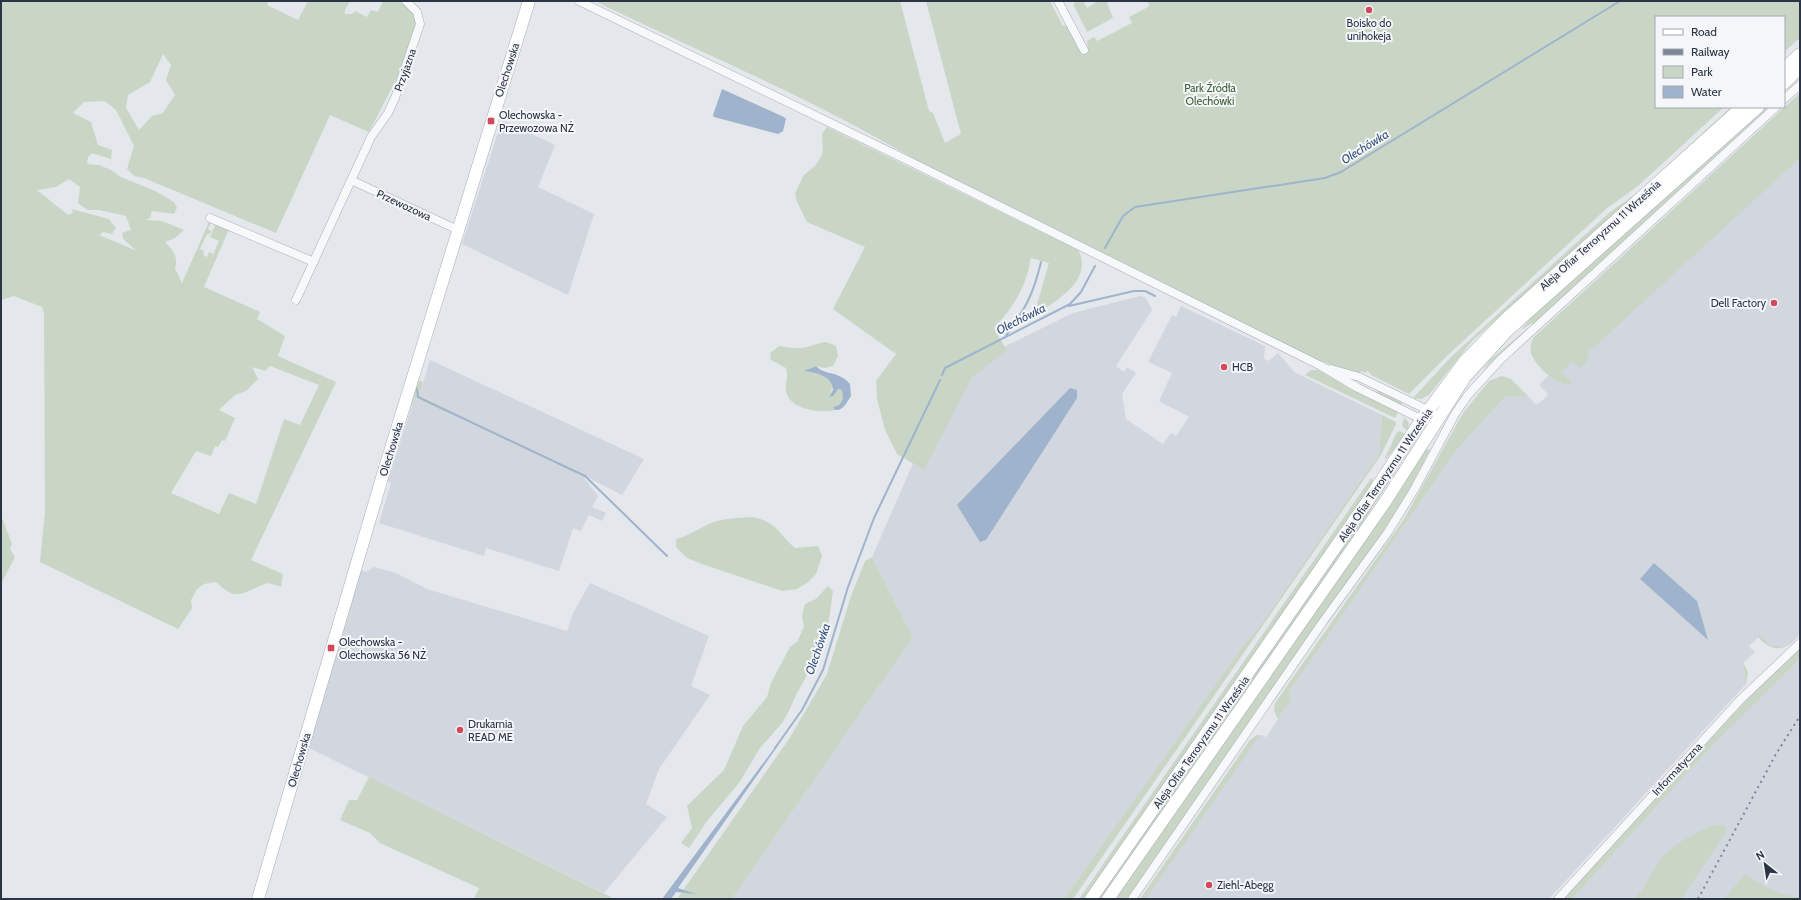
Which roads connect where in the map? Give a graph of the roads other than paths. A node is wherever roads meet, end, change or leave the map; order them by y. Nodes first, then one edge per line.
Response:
1 (406, 1) edge
2 (529, 1) edge
3 (579, 1) edge
4 (1058, 1) edge
5 (1084, 50) dead end
6 (1800, 54) edge
7 (1785, 68) edge
8 (1800, 68) edge
9 (1785, 82) edge
10 (1800, 84) edge
11 (1785, 98) edge
12 (1741, 108) edge
13 (1757, 108) edge
14 (1775, 108) edge
15 (351, 180) junction
16 (210, 218) dead end
17 (458, 230) junction
18 (314, 262) junction
19 (296, 300) dead end
20 (1425, 415) junction
21 (1437, 421) junction
22 (1800, 642) edge
23 (258, 899) edge
24 (1091, 899) edge
25 (1108, 899) edge
26 (1132, 899) edge
27 (1558, 899) edge

1 - 15 street, Przyjazna
2 - 17 street, Olechowska
3 - 20 street
4 - 5 street
6 - 7 street
8 - 9 street
10 - 11 street
12 - 20 street, Aleja Ofiar Terroryzmu 11 Września
13 - 21 street, Aleja Ofiar Terroryzmu 11 Września
14 - 26 street
15 - 17 street, Przewozowa
15 - 18 street
16 - 18 street
17 - 23 street, Olechowska
18 - 19 street
20 - 21 street
20 - 24 street, Aleja Ofiar Terroryzmu 11 Września
21 - 25 street, Aleja Ofiar Terroryzmu 11 Września
22 - 27 street, Informatyczna

